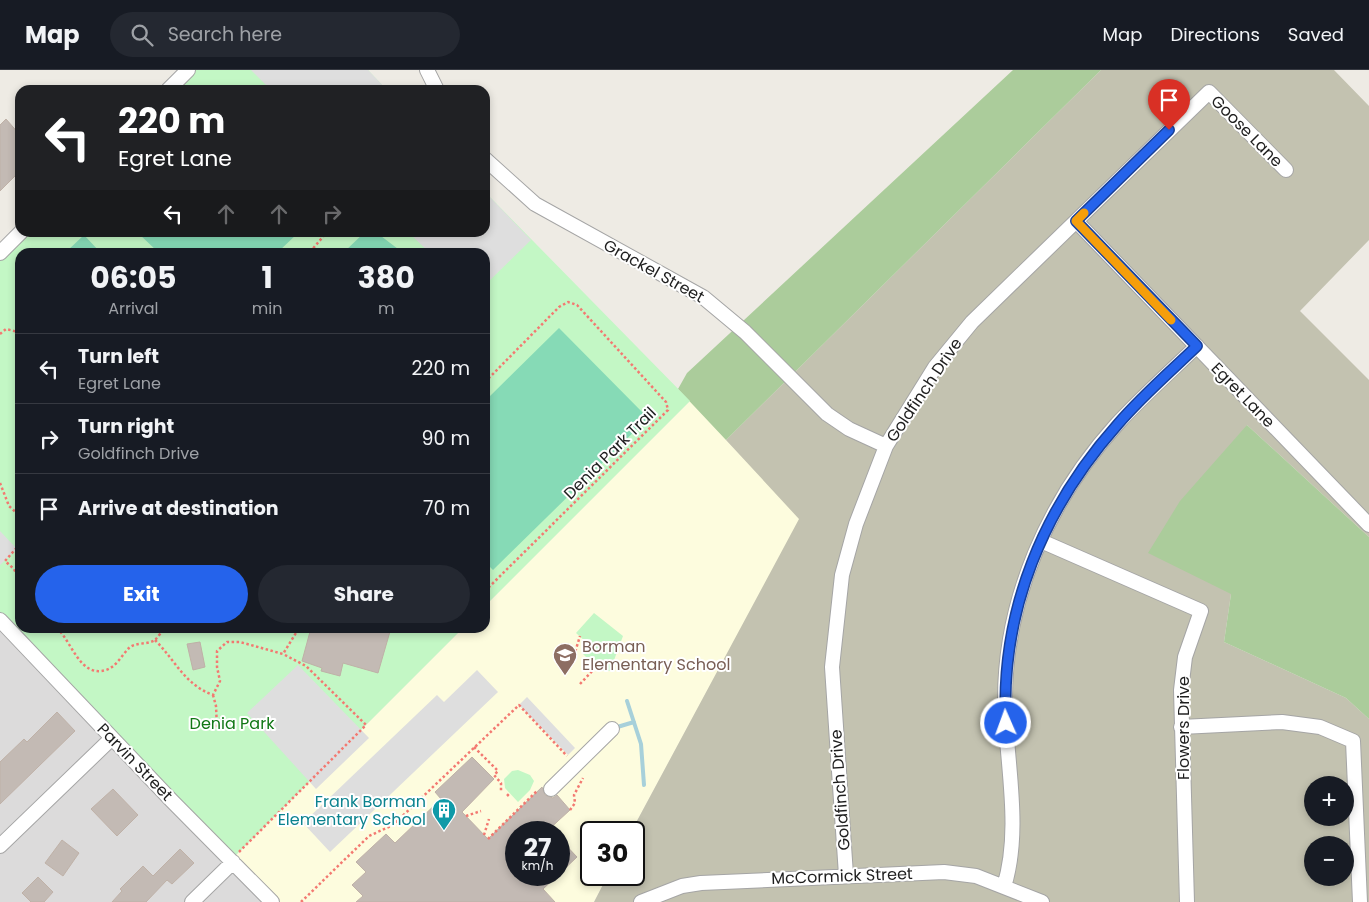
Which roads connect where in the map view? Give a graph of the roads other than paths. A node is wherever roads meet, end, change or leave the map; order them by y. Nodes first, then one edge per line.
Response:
1 (188, 70) edge
2 (427, 70) edge
3 (173, 85) edge
4 (434, 85) edge
5 (1209, 92) joint
6 (490, 164) edge
7 (1286, 170) dead end
8 (1076, 221) junction
9 (16, 237) edge
10 (0, 253) edge
11 (1197, 346) junction
12 (886, 446) junction
13 (1369, 525) edge
14 (1040, 541) junction
15 (0, 620) edge
16 (1181, 727) junction
17 (612, 729) dead end
18 (112, 738) junction
19 (546, 788) road end
20 (0, 846) edge
21 (232, 861) junction
22 (846, 875) junction
23 (1004, 887) junction
24 (192, 902) edge
25 (272, 902) edge
26 (641, 902) edge
27 (1042, 902) edge
28 (1187, 902) edge
29 (1360, 902) edge

1 - 3 street
2 - 4 street
5 - 7 street, Goose Lane
5 - 8 street, Goldfinch Drive
6 - 12 street, Grackel Street
8 - 11 street, Egret Lane
8 - 12 street, Goldfinch Drive
9 - 10 street
11 - 13 street, Egret Lane
11 - 14 street
12 - 22 street, Goldfinch Drive
14 - 16 street, Flowers Drive
14 - 23 street
15 - 18 street, Parvin Street
16 - 28 street, Flowers Drive
16 - 29 street
17 - 19 street
18 - 20 street
18 - 21 street, Parvin Street
21 - 24 street
21 - 25 street, Parvin Street
22 - 23 street, McCormick Street
22 - 26 street, McCormick Street
23 - 27 street, McCormick Street

